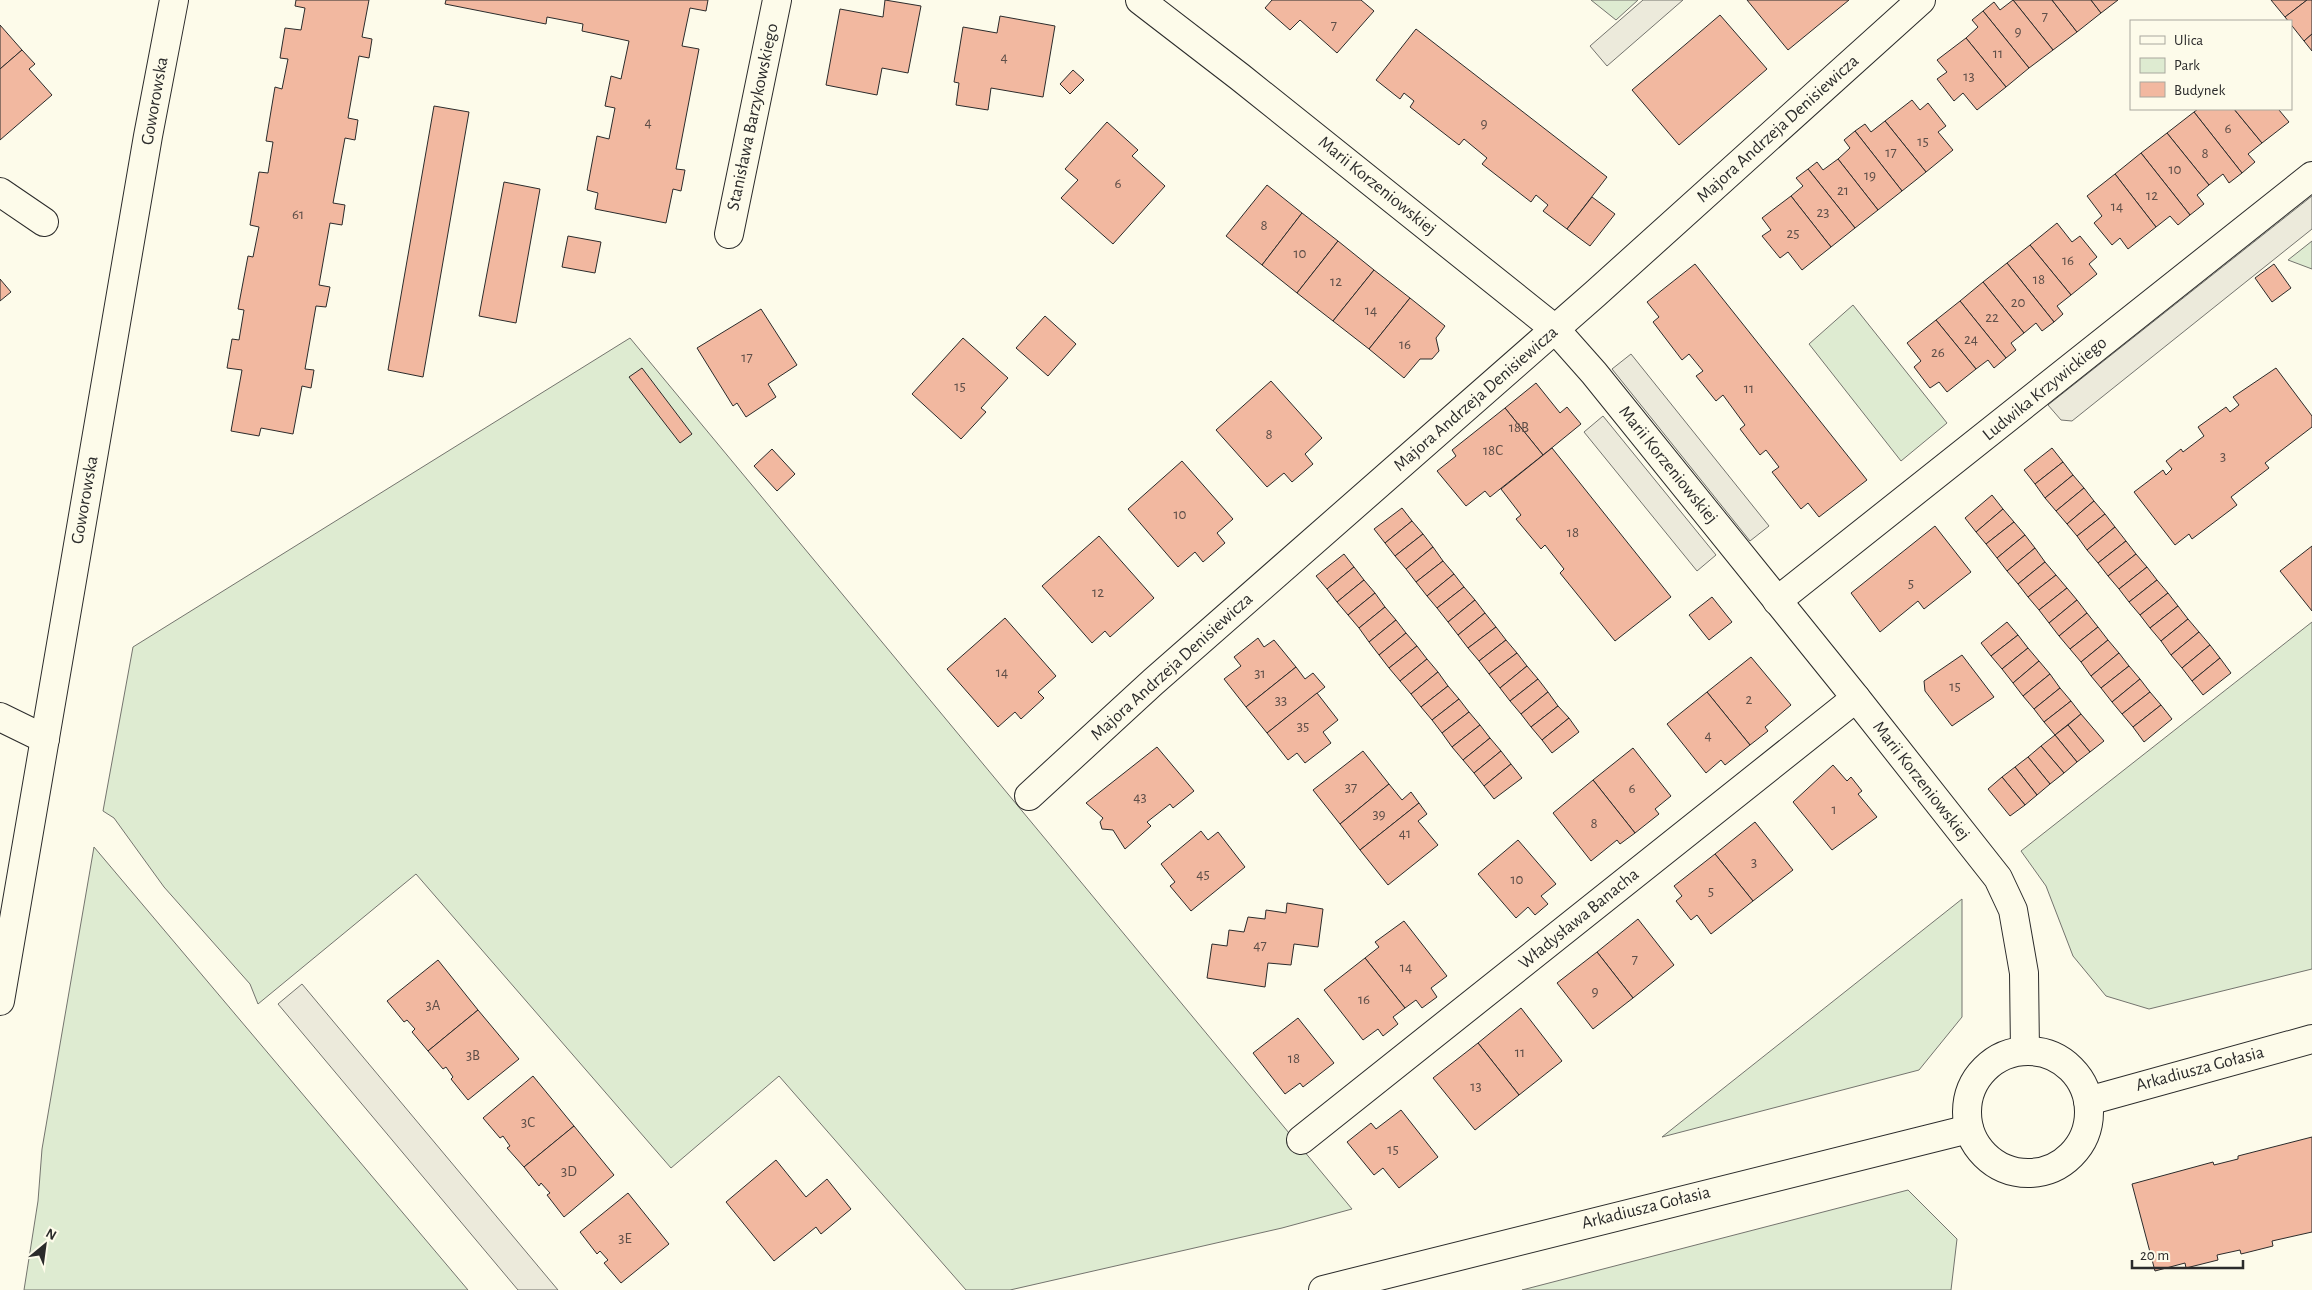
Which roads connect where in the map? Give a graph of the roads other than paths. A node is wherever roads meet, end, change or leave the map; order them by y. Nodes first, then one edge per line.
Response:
1 (174, 0) edge
2 (777, 0) edge
3 (1140, 0) edge
4 (1922, 0) edge
5 (2312, 176) edge
6 (0, 192) edge
7 (44, 222) dead end
8 (729, 234) dead end
9 (1555, 329) junction
10 (1777, 601) junction
11 (1856, 698) junction
12 (0, 717) edge
13 (45, 739) junction
14 (1029, 796) dead end
15 (0, 1001) edge
16 (2312, 1039) edge
17 (2026, 1051) junction
18 (2088, 1101) junction
19 (1969, 1129) junction
20 (1301, 1140) dead end
21 (1323, 1290) edge

1 - 13 street, Goworowska
2 - 8 street, Stanisława Barzykowskiego
3 - 9 street, Marii Korzeniowskiej
4 - 9 street, Majora Andrzeja Denisiewicza
5 - 10 street, Ludwika Krzywickiego
6 - 7 street
9 - 10 street, Marii Korzeniowskiej
9 - 14 street, Majora Andrzeja Denisiewicza
10 - 11 street, Marii Korzeniowskiej
11 - 17 street, Marii Korzeniowskiej
11 - 20 street, Władysława Banacha
12 - 13 street
13 - 15 street, Goworowska
16 - 18 street, Arkadiusza Gołasia
17 - 18 street
17 - 19 street
18 - 19 street
19 - 21 street, Arkadiusza Gołasia

